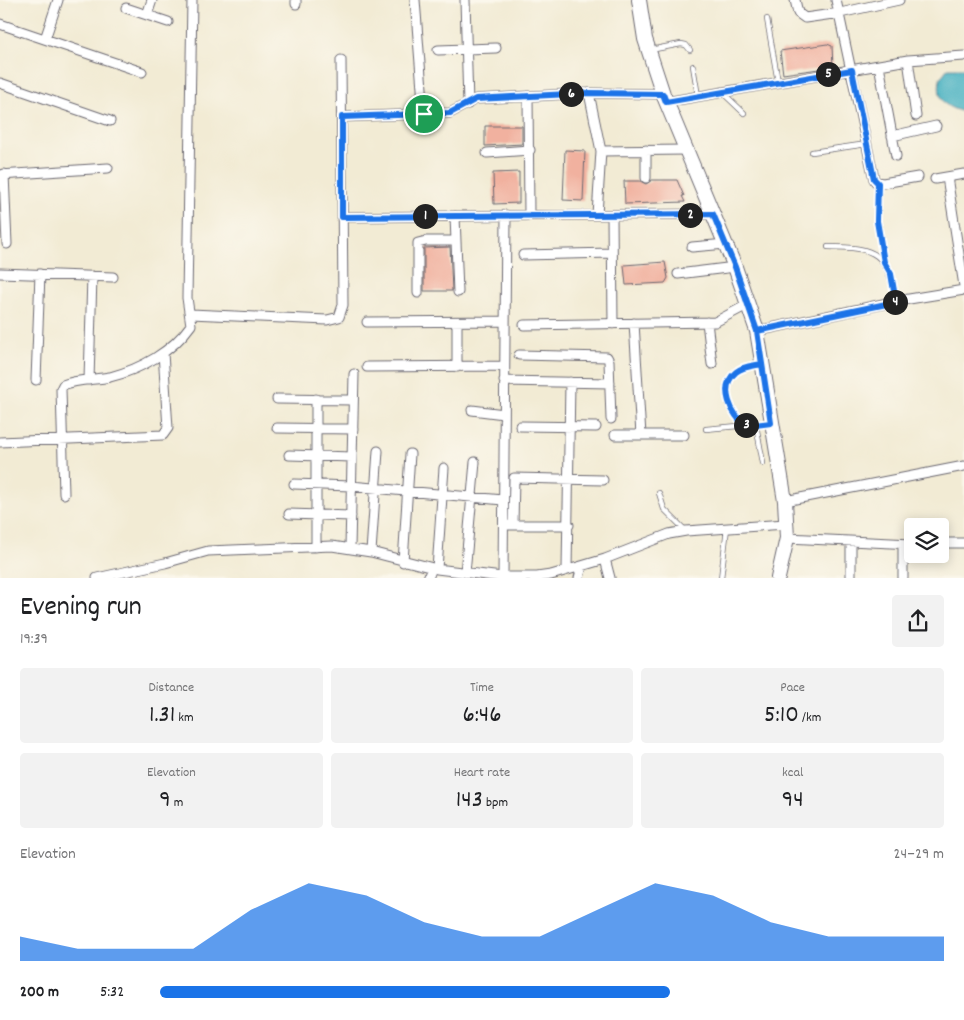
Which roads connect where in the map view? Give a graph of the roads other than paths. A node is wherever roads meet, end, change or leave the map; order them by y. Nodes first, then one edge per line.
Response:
1 (58, 0) edge
2 (152, 0) edge
3 (192, 0) edge
4 (415, 0) edge
5 (465, 0) edge
6 (639, 0) edge
7 (795, 0) edge
8 (836, 0) edge
9 (899, 0) edge
10 (126, 8) dead end
11 (840, 13) junction
12 (147, 15) junction
13 (768, 19) dead end
14 (168, 22) dead end
15 (0, 24) edge
16 (45, 40) junction
17 (496, 48) dead end
18 (466, 49) junction
19 (438, 50) dead end
20 (649, 50) junction
21 (690, 50) dead end
22 (964, 56) edge
23 (342, 60) dead end
24 (908, 60) junction
25 (879, 65) junction
26 (693, 66) dead end
27 (852, 70) junction
28 (142, 72) dead end
29 (778, 82) junction
30 (0, 83) edge
31 (722, 92) junction
32 (589, 93) junction
33 (528, 96) junction
34 (698, 96) junction
35 (665, 98) junction
36 (468, 104) junction
37 (744, 113) dead end
38 (424, 114) junction
39 (916, 116) dead end
40 (342, 117) junction
41 (110, 121) dead end
42 (936, 126) dead end
43 (892, 136) junction
44 (867, 144) junction
45 (530, 150) junction
46 (646, 150) junction
47 (685, 150) junction
48 (601, 151) junction
49 (812, 152) dead end
50 (487, 153) dead end
51 (896, 156) dead end
52 (108, 168) dead end
53 (964, 174) edge
54 (2, 175) edge
55 (918, 177) dead end
56 (947, 177) junction
57 (646, 178) dead end
58 (935, 179) dead end
59 (878, 183) junction
60 (713, 214) junction
61 (506, 215) junction
62 (612, 215) junction
63 (455, 216) junction
64 (529, 216) junction
65 (597, 216) junction
66 (342, 217) junction
67 (960, 233) edge
68 (456, 241) junction
69 (7, 244) dead end
70 (726, 244) junction
71 (692, 247) dead end
72 (828, 247) dead end
73 (612, 253) junction
74 (522, 255) dead end
75 (884, 262) junction
76 (735, 267) junction
77 (0, 273) edge
78 (40, 274) junction
79 (678, 274) dead end
80 (92, 276) junction
81 (113, 277) dead end
82 (964, 286) edge
83 (964, 290) edge
84 (458, 292) dead end
85 (418, 293) dead end
86 (896, 302) junction
87 (747, 304) junction
88 (191, 314) junction
89 (505, 321) junction
90 (367, 322) dead end
91 (457, 322) junction
92 (707, 322) junction
93 (634, 323) junction
94 (613, 324) junction
95 (524, 325) dead end
96 (757, 331) junction
97 (163, 354) junction
98 (520, 355) dead end
99 (712, 364) dead end
100 (762, 364) junction
101 (504, 366) junction
102 (367, 367) dead end
103 (457, 367) junction
104 (354, 374) dead end
105 (36, 380) dead end
106 (89, 380) junction
107 (504, 380) junction
108 (570, 382) junction
109 (610, 383) junction
110 (278, 399) dead end
111 (316, 400) junction
112 (353, 400) junction
113 (472, 410) dead end
114 (504, 414) junction
115 (610, 419) dead end
116 (771, 423) junction
117 (756, 425) junction
118 (520, 426) dead end
119 (569, 426) junction
120 (747, 426) junction
121 (596, 427) dead end
122 (277, 428) dead end
123 (316, 428) junction
124 (352, 429) junction
125 (706, 429) dead end
126 (641, 435) junction
127 (684, 435) dead end
128 (615, 436) dead end
129 (63, 440) junction
130 (0, 442) edge
131 (378, 451) dead end
132 (410, 454) dead end
133 (289, 455) dead end
134 (316, 456) junction
135 (352, 457) junction
136 (475, 462) dead end
137 (763, 463) dead end
138 (964, 466) edge
139 (444, 468) dead end
140 (569, 478) junction
141 (603, 480) dead end
142 (294, 484) dead end
143 (316, 485) junction
144 (352, 486) junction
145 (376, 489) junction
146 (408, 492) junction
147 (659, 493) dead end
148 (64, 494) dead end
149 (442, 496) junction
150 (473, 498) junction
151 (503, 500) junction
152 (785, 501) junction
153 (289, 514) dead end
154 (316, 514) junction
155 (351, 516) junction
156 (503, 525) junction
157 (513, 525) junction
158 (568, 525) junction
159 (727, 528) junction
160 (686, 531) junction
161 (787, 531) junction
162 (851, 542) junction
163 (949, 543) edge
164 (964, 543) edge
165 (903, 544) joint
166 (316, 547) junction
167 (350, 548) junction
168 (371, 552) junction
169 (605, 559) junction
170 (402, 562) junction
171 (582, 566) junction
172 (435, 568) junction
173 (567, 570) junction
174 (461, 574) edge
175 (550, 576) edge
176 (491, 577) edge
177 (503, 577) edge
178 (518, 577) edge
179 (98, 578) edge
180 (428, 578) edge
181 (580, 578) edge
182 (610, 578) edge
183 (721, 578) edge
184 (778, 578) edge
185 (851, 578) edge
186 (903, 578) edge

1 - 16 street
2 - 12 street
3 - 88 street
4 - 38 street
5 - 18 street
6 - 20 street
7 - 11 street
8 - 11 street
9 - 11 street
10 - 12 street
11 - 27 street
12 - 14 street
13 - 29 lane
15 - 16 street
16 - 28 street
17 - 18 street
18 - 19 street
18 - 36 street
20 - 21 lane
20 - 35 street
22 - 24 street
23 - 40 street
24 - 25 street
24 - 39 street
25 - 27 street
25 - 43 street
26 - 34 lane
27 - 29 street
27 - 44 street
29 - 31 street
30 - 41 street
31 - 34 street
31 - 37 lane
32 - 33 street
32 - 35 street
32 - 48 street
33 - 36 street
33 - 45 street
34 - 35 street
35 - 47 street
36 - 38 street
38 - 40 street
40 - 66 street
42 - 43 street
43 - 51 street
44 - 49 lane
44 - 59 street
45 - 50 street
45 - 64 street
46 - 47 street
46 - 48 street
46 - 57 street
47 - 60 street
48 - 65 street
52 - 54 street
53 - 56 street
54 - 69 street
55 - 59 street
56 - 58 street
56 - 67 street
59 - 75 lane
60 - 62 street
60 - 70 street
61 - 63 street
61 - 64 street
61 - 89 street
62 - 65 street
62 - 73 street
63 - 66 street
63 - 68 street
64 - 65 street
66 - 88 street
67 - 82 street
68 - 84 street
68 - 85 street
70 - 71 street
70 - 76 street
72 - 75 lane
73 - 74 street
73 - 94 street
75 - 86 lane
76 - 79 street
76 - 87 street
77 - 78 street
78 - 80 street
78 - 105 street
80 - 81 street
80 - 106 street
83 - 86 street
86 - 96 street
87 - 92 street
87 - 96 street
88 - 97 street
89 - 91 street
89 - 101 street
90 - 91 street
91 - 103 street
92 - 93 street
92 - 99 street
93 - 94 street
93 - 126 street
94 - 95 street
96 - 100 street
97 - 106 street
97 - 129 street
98 - 109 street
100 - 116 street
100 - 120 lane
101 - 103 street
101 - 107 street
102 - 103 street
104 - 112 street
106 - 129 street
107 - 108 street
107 - 114 street
108 - 109 street
108 - 119 street
109 - 115 street
110 - 111 street
111 - 112 street
111 - 123 street
112 - 124 street
113 - 114 street
114 - 151 street
116 - 117 lane
116 - 152 street
117 - 120 lane
117 - 137 lane
118 - 119 street
119 - 121 street
119 - 140 street
120 - 125 lane
122 - 123 street
123 - 124 street
123 - 134 street
124 - 135 street
126 - 127 street
126 - 128 street
129 - 130 street
129 - 148 street
131 - 145 street
132 - 146 street
133 - 134 street
134 - 135 street
134 - 143 street
135 - 144 street
136 - 150 street
138 - 152 street
139 - 149 street
140 - 141 street
140 - 157 street
140 - 158 street
142 - 143 street
143 - 144 street
143 - 154 street
144 - 145 street
144 - 155 street
145 - 146 street
145 - 168 street
146 - 149 street
146 - 170 street
147 - 160 lane
149 - 150 street
149 - 172 street
150 - 151 street
150 - 174 street
151 - 156 street
152 - 161 street
153 - 154 street
154 - 155 street
154 - 166 street
155 - 167 street
156 - 157 street
156 - 177 street
157 - 158 street
158 - 173 street
159 - 160 street
159 - 161 street
159 - 183 lane
160 - 169 street
161 - 162 street
161 - 184 street
162 - 165 street
162 - 185 street
163 - 164 street
165 - 186 street
166 - 167 street
166 - 179 street
167 - 168 street
168 - 170 street
169 - 171 street
169 - 182 street
170 - 172 street
171 - 173 street
171 - 181 street
172 - 174 street
172 - 180 street
173 - 175 street
174 - 176 street
175 - 178 street
176 - 177 street
177 - 178 street

